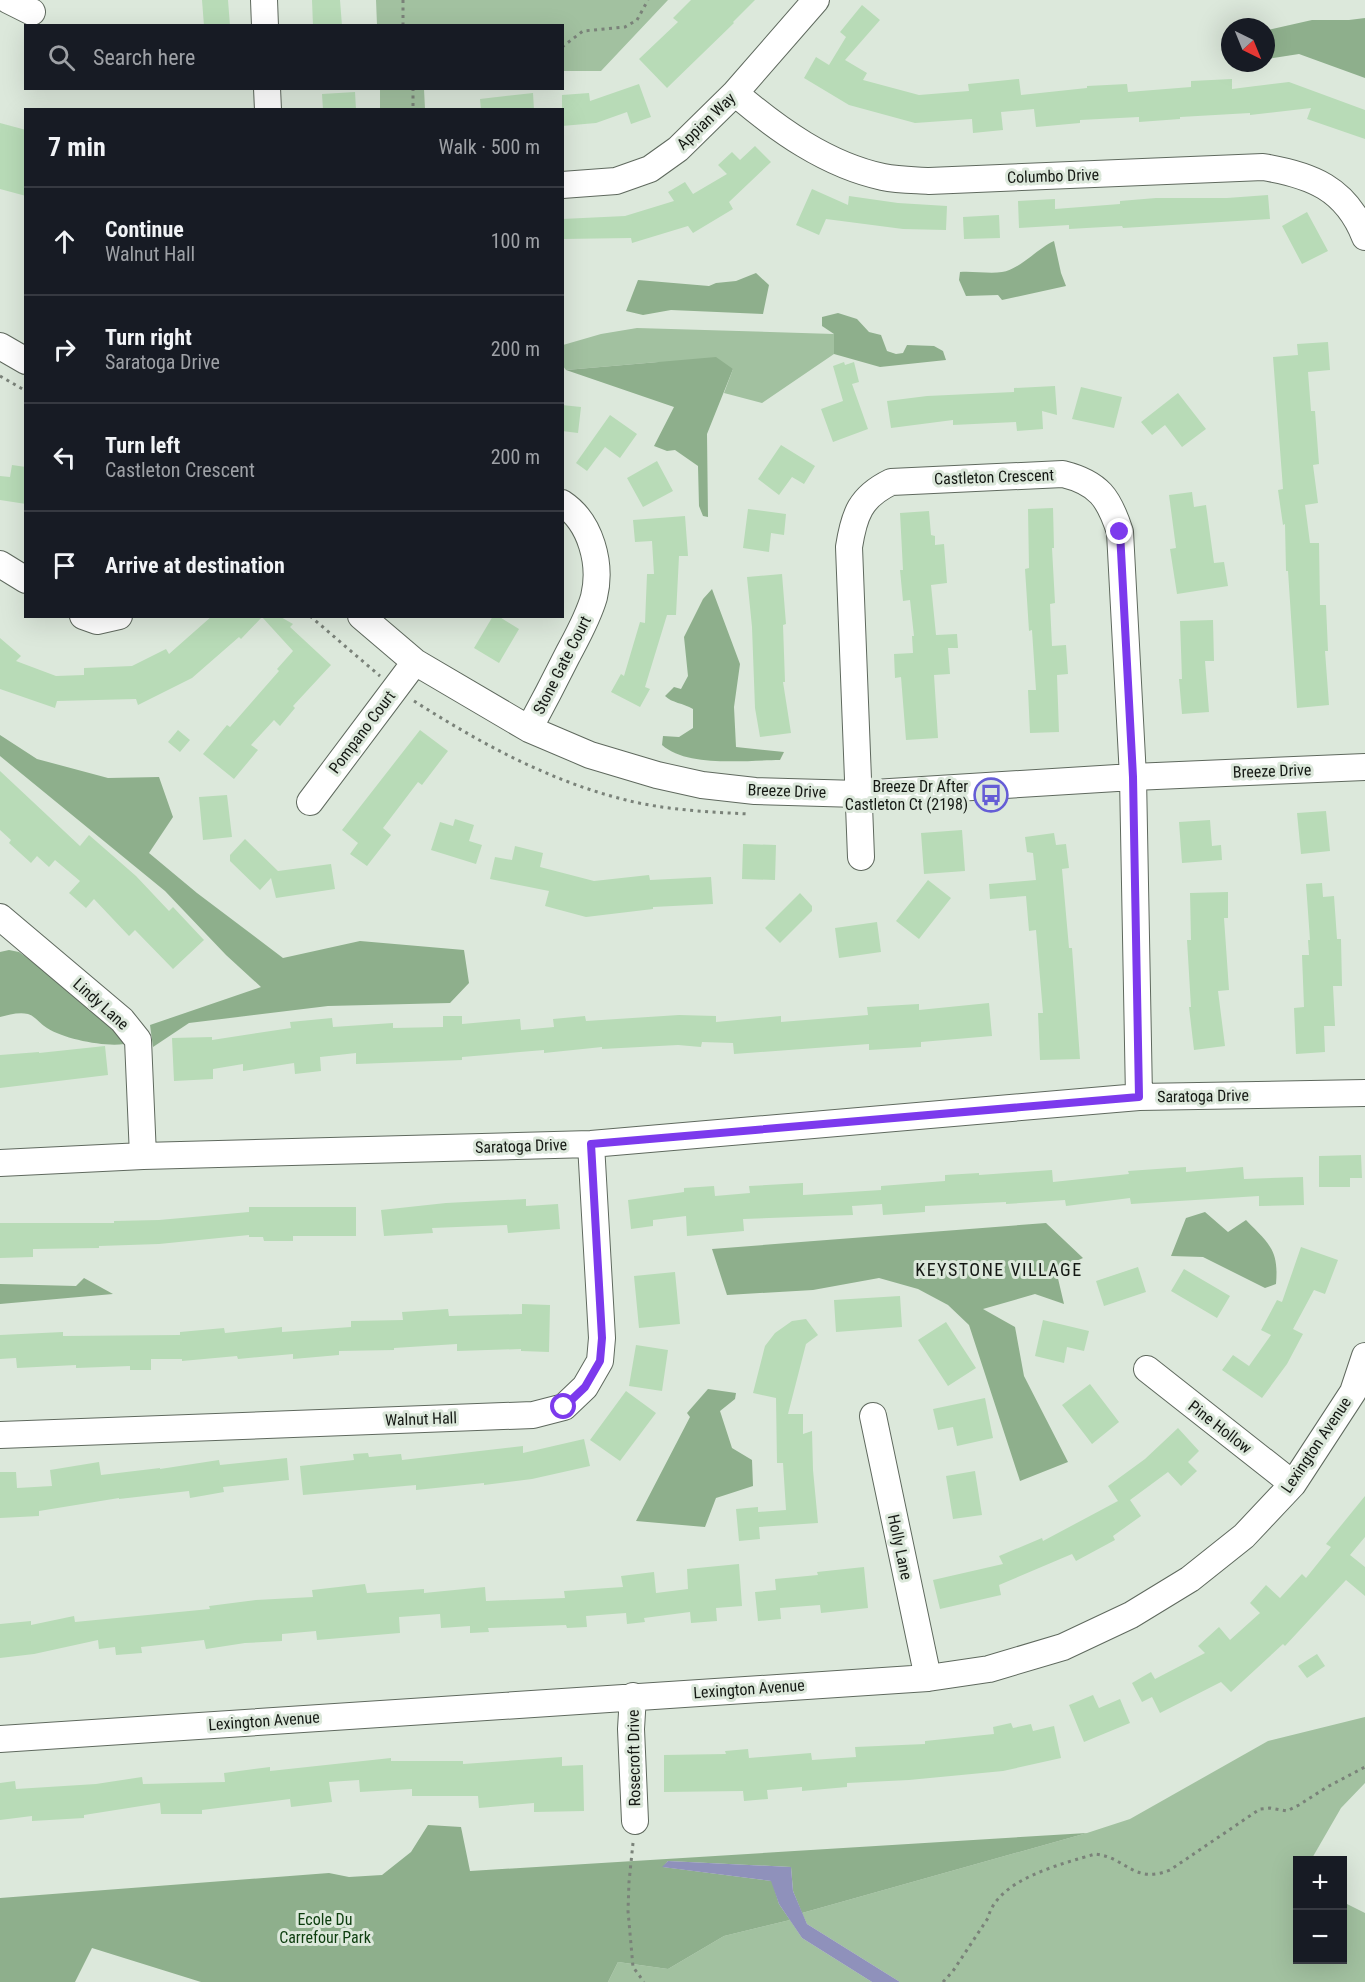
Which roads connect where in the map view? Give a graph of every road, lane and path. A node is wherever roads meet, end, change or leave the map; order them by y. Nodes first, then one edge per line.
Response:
1 (8, 0) edge
2 (264, 0) edge
3 (402, 0) edge
4 (648, 0) edge
5 (816, 0) edge
6 (32, 12) dead end
7 (265, 24) edge
8 (403, 24) edge
9 (564, 45) edge
10 (267, 90) edge
11 (413, 90) edge
12 (735, 93) junction
13 (268, 108) edge
14 (414, 108) edge
15 (564, 185) edge
16 (1365, 237) edge
17 (0, 346) edge
18 (24, 359) edge
19 (0, 376) edge
20 (24, 390) edge
21 (564, 504) edge
22 (0, 564) edge
23 (24, 579) edge
24 (89, 618) edge
25 (110, 618) edge
26 (363, 618) edge
27 (415, 662) junction
28 (529, 729) junction
29 (1365, 767) edge
30 (1133, 777) junction
31 (858, 794) junction
32 (310, 802) dead end
33 (861, 857) dead end
34 (0, 917) edge
35 (1365, 1093) edge
36 (1139, 1097) junction
37 (591, 1144) junction
38 (143, 1156) junction
39 (0, 1162) edge
40 (1365, 1356) edge
41 (1147, 1369) dead end
42 (873, 1416) dead end
43 (0, 1435) edge
44 (1293, 1484) junction
45 (928, 1678) junction
46 (633, 1696) junction
47 (0, 1738) edge
48 (1365, 1767) edge
49 (635, 1821) joint
50 (644, 1982) edge
51 (943, 1982) edge

1 - 6 street
2 - 7 street
3 - 8 path
4 - 9 path
5 - 12 street, Appian Way
10 - 13 street
11 - 14 path
12 - 15 street, Appian Way
12 - 16 street, Columbo Drive
17 - 18 street
19 - 20 path
21 - 28 street, Stone Gate Court
22 - 23 street
24 - 25 street
26 - 27 street, Breeze Drive
27 - 28 street, Breeze Drive
27 - 32 street, Pompano Court
28 - 31 street, Breeze Drive
29 - 30 street, Breeze Drive
30 - 31 street, Breeze Drive
30 - 31 street, Castleton Crescent
30 - 36 street, Castleton Crescent
31 - 33 street, Castleton Crescent
34 - 38 street, Lindy Lane
35 - 36 street, Saratoga Drive
36 - 37 street, Saratoga Drive
37 - 38 street, Saratoga Drive
37 - 43 street, Walnut Hall
38 - 39 street, Saratoga Drive
40 - 44 street, Lexington Avenue
41 - 44 street, Pine Hollow
42 - 45 street, Holly Lane
44 - 45 street, Lexington Avenue
45 - 46 street, Lexington Avenue
46 - 47 street, Lexington Avenue
46 - 49 street, Rosecroft Drive
48 - 51 path
49 - 50 path

